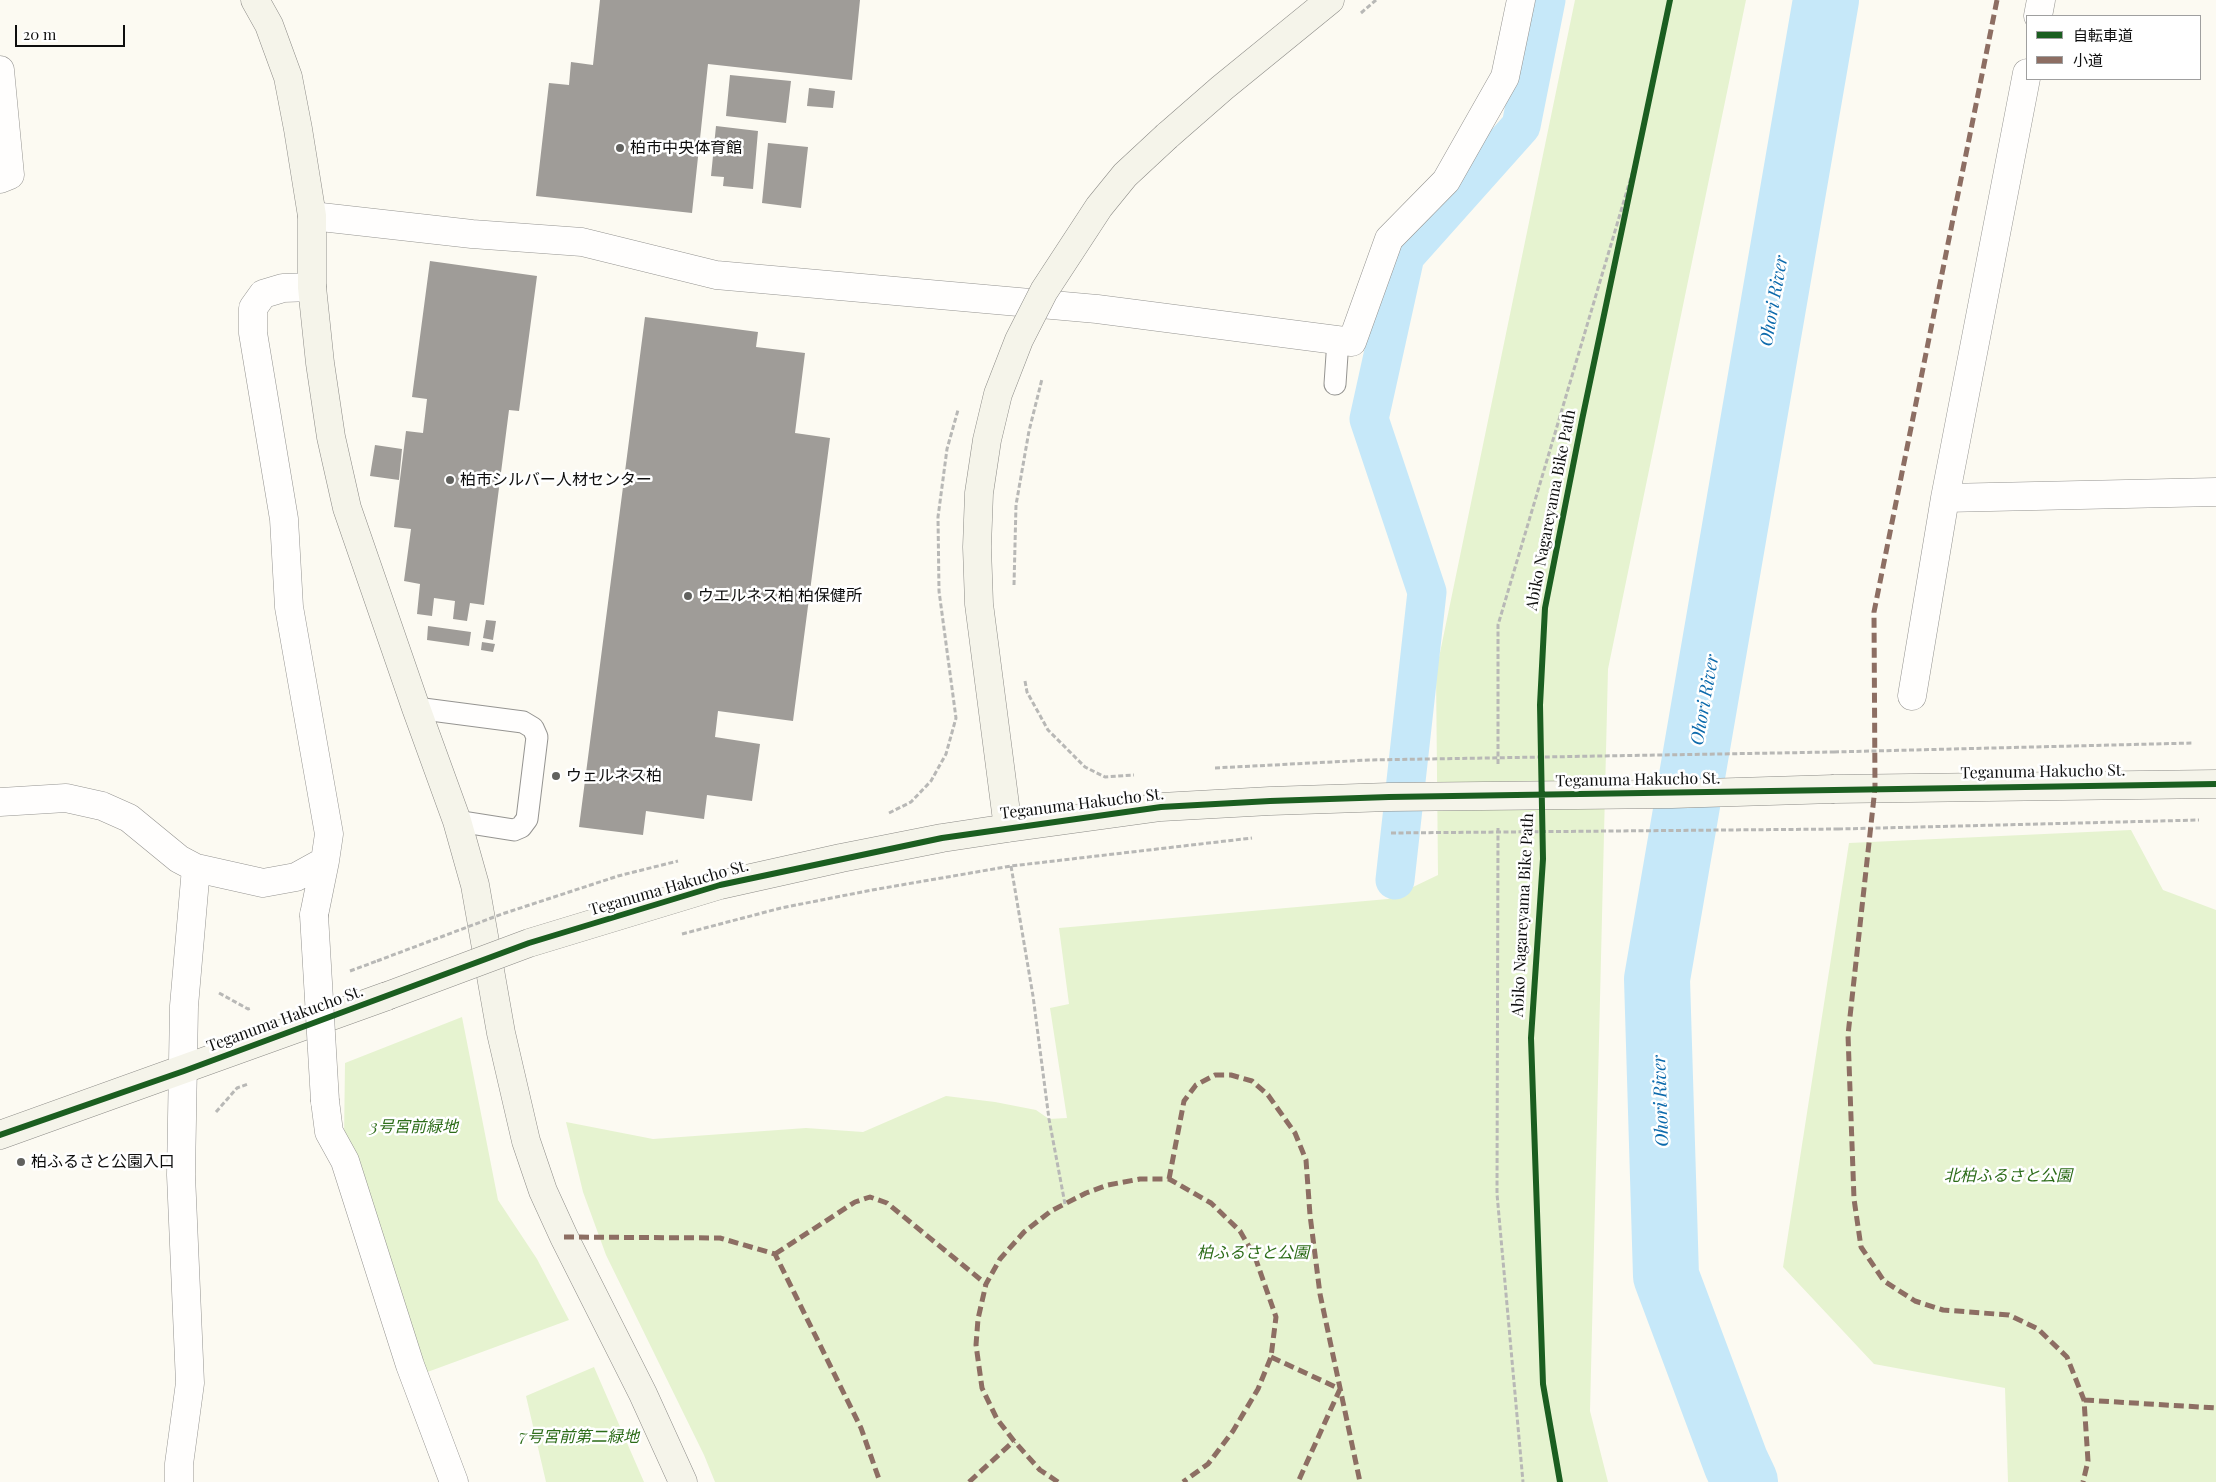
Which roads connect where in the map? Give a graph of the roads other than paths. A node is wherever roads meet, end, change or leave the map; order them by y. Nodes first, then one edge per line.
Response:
1 (255, 0) edge
2 (1330, 0) edge
3 (1521, 0) edge
4 (2042, 0) edge
5 (2038, 15) edge
6 (0, 70) edge
7 (2026, 78) edge
8 (0, 179) edge
9 (312, 216) junction
10 (312, 288) junction
11 (1338, 340) junction
12 (1335, 384) dead end
13 (2216, 492) edge
14 (1945, 498) junction
15 (1912, 696) dead end
16 (416, 708) junction
17 (2216, 784) edge
18 (0, 802) edge
19 (457, 821) junction
20 (1008, 828) junction
21 (325, 861) junction
22 (196, 868) junction
23 (184, 1071) junction
24 (0, 1135) edge
25 (179, 1482) edge
26 (454, 1482) edge
27 (683, 1482) edge

1 - 9 street
2 - 20 street, bridge
3 - 11 street
4 - 5 street
6 - 8 street
7 - 14 street
9 - 10 street
9 - 11 street
10 - 16 street
10 - 21 street
11 - 12 lane
13 - 14 street
14 - 15 street
16 - 19 street
16 - 19 lane
17 - 20 street, Teganuma Hakucho St., bridge
18 - 22 street
19 - 27 street
20 - 23 street, Teganuma Hakucho St., bridge
21 - 22 street
21 - 26 street, bridge
22 - 23 street
23 - 24 street, Teganuma Hakucho St.
23 - 25 street

